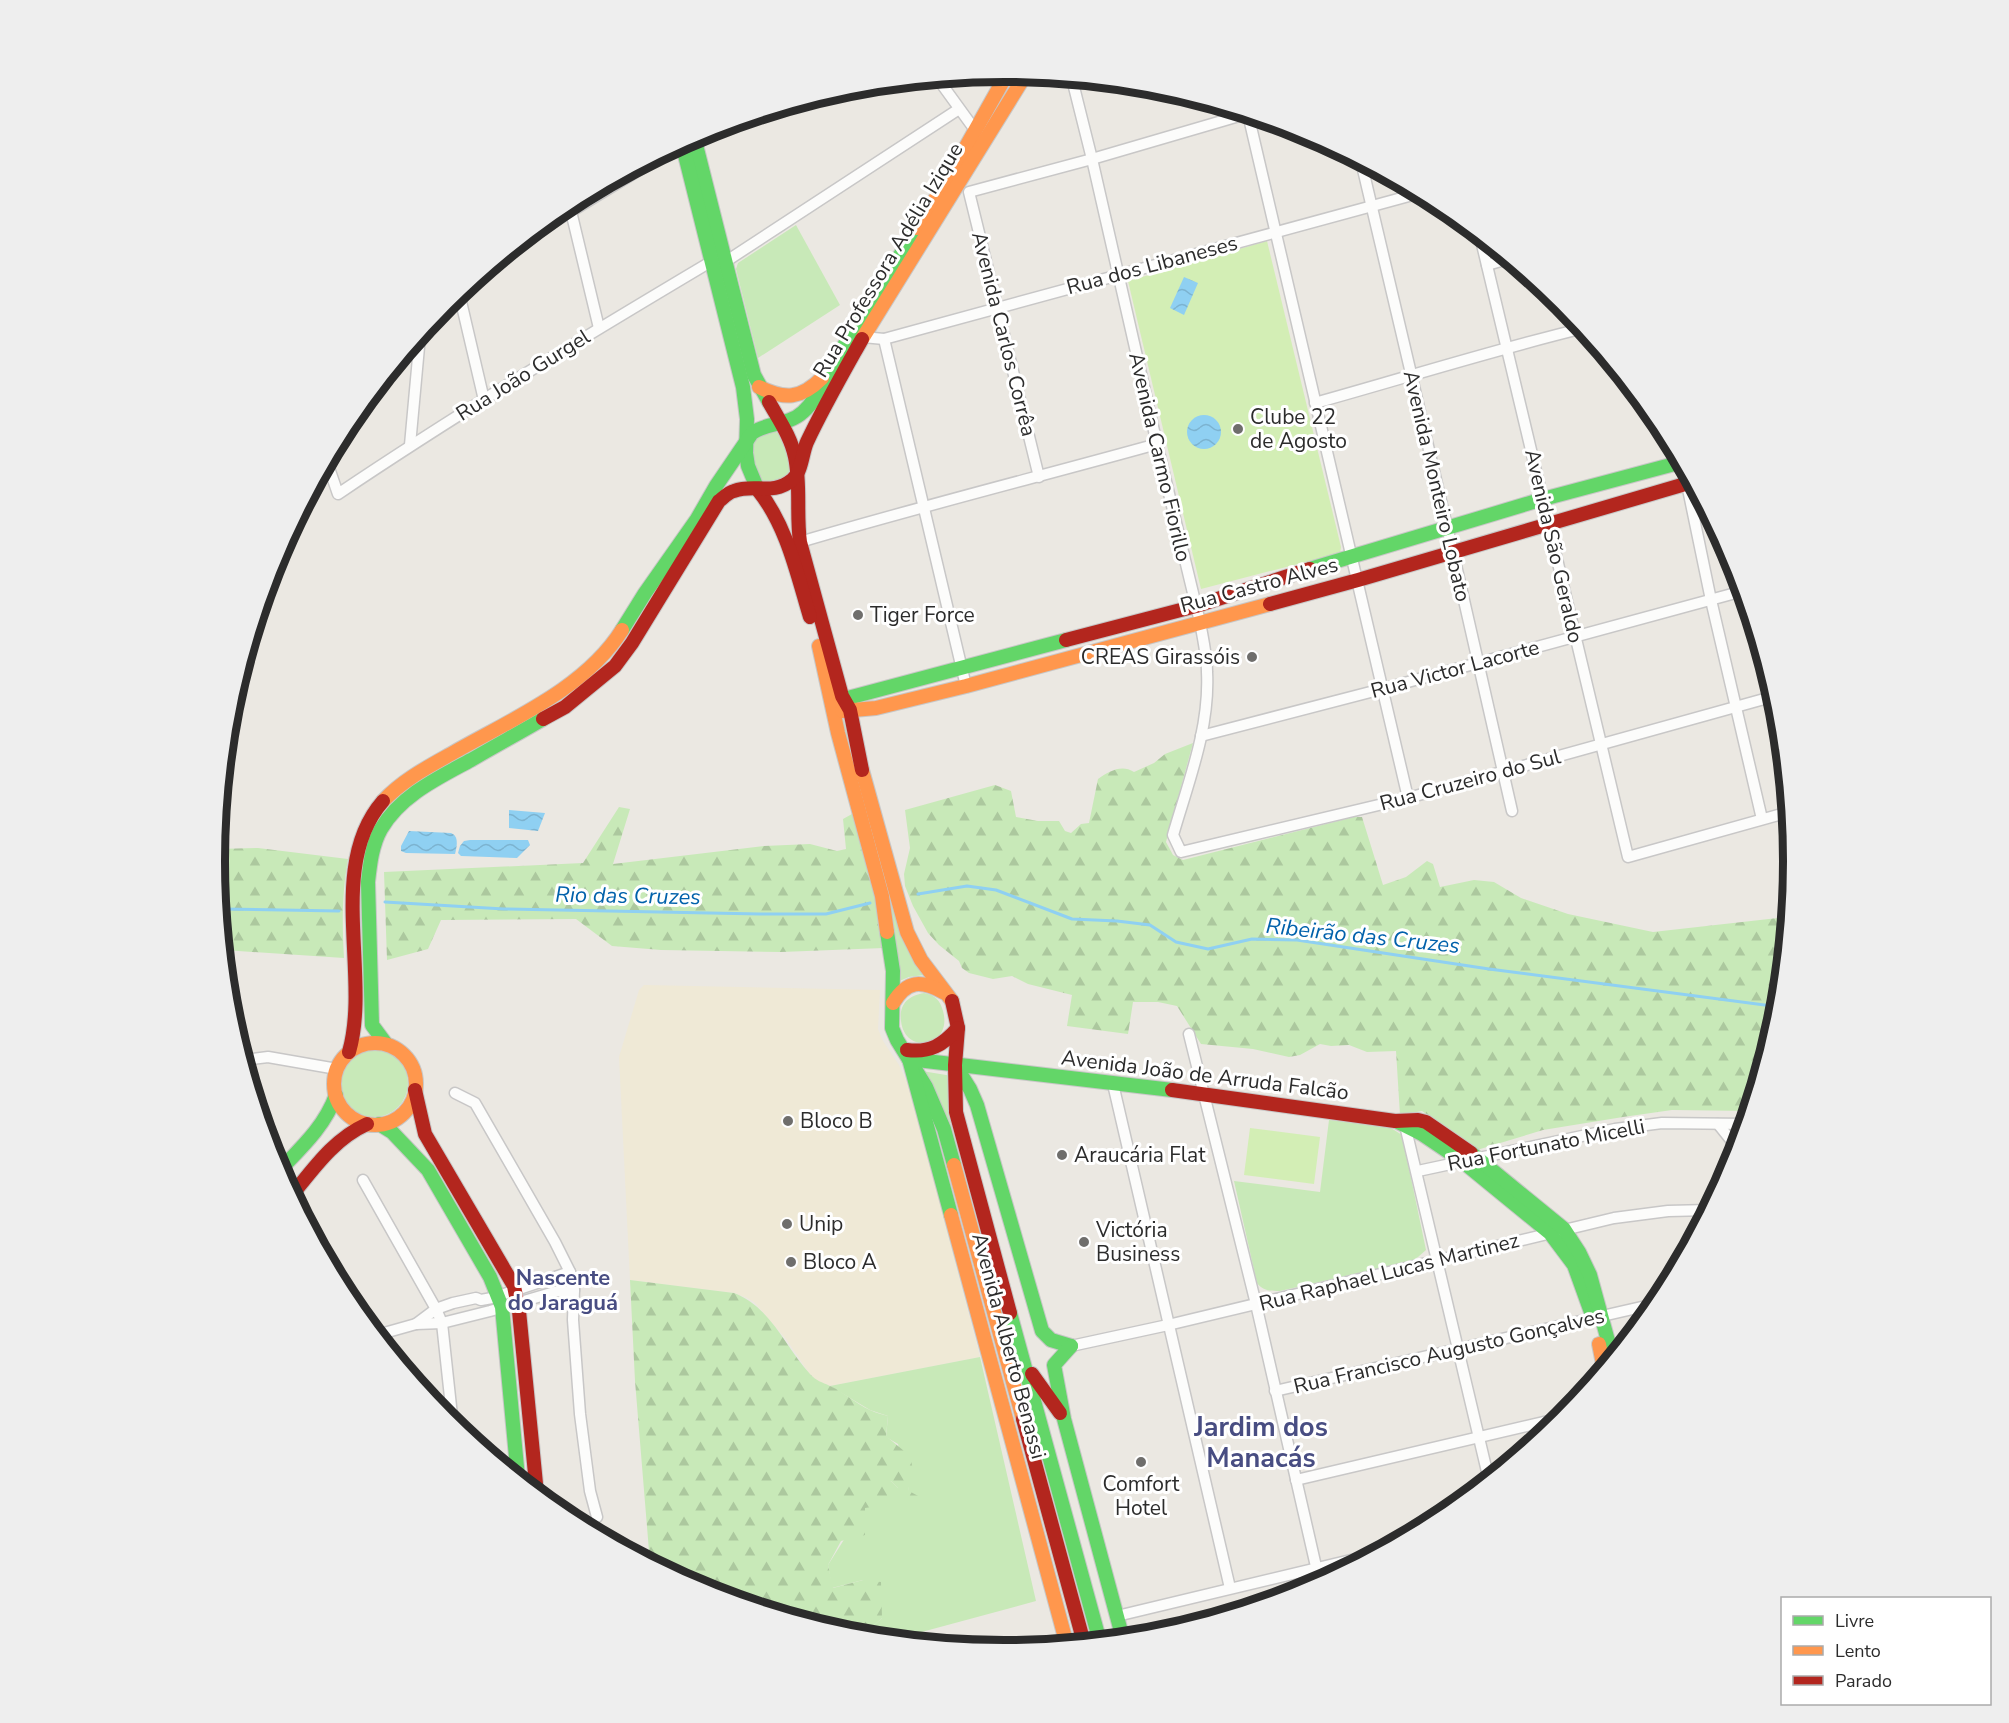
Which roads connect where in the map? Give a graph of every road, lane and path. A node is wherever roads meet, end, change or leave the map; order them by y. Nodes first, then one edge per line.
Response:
1 (1002, 82) edge
2 (1021, 83) edge
3 (942, 85) edge
4 (1074, 86) edge
5 (959, 109) junction
6 (1234, 118) edge
7 (1249, 122) edge
8 (975, 130) junction
9 (697, 146) edge
10 (685, 152) edge
11 (1092, 159) junction
12 (1363, 170) edge
13 (959, 184) junction
14 (1408, 196) edge
15 (1370, 206) junction
16 (572, 214) edge
17 (1275, 232) junction
18 (1482, 246) edge
19 (719, 261) junction
20 (1500, 261) edge
21 (1487, 265) junction
22 (1117, 274) junction
23 (462, 304) edge
24 (998, 307) junction
25 (599, 328) junction
26 (1574, 331) edge
27 (857, 336) junction
28 (884, 339) junction
29 (1506, 347) junction
30 (419, 348) edge
31 (830, 368) junction
32 (1411, 376) junction
33 (759, 387) junction
34 (484, 400) junction
35 (1315, 403) junction
36 (779, 423) junction
37 (746, 441) junction
38 (1156, 444) junction
39 (410, 445) junction
40 (1675, 466) edge
41 (330, 472) edge
42 (798, 473) junction
43 (1039, 477) junction
44 (1686, 484) edge
45 (758, 490) junction
46 (1693, 498) edge
47 (1544, 499) junction
48 (923, 506) junction
49 (1550, 523) junction
50 (1447, 527) junction
51 (800, 542) junction
52 (1453, 552) junction
53 (1352, 556) junction
54 (1358, 580) junction
55 (1735, 593) edge
56 (1711, 600) junction
57 (1196, 606) junction
58 (1200, 622) junction
59 (1576, 636) junction
60 (1479, 663) junction
61 (961, 668) junction
62 (921, 679) junction
63 (966, 686) junction
64 (1382, 689) junction
65 (926, 696) junction
66 (1766, 698) edge
67 (847, 705) junction
68 (1736, 706) junction
69 (876, 708) junction
70 (832, 710) junction
71 (1201, 736) junction
72 (1602, 746) junction
73 (861, 763) junction
74 (1502, 771) junction
75 (1408, 798) junction
76 (1512, 811) dead end
77 (1782, 814) edge
78 (1762, 819) junction
79 (1173, 835) joint
80 (948, 994) junction
81 (893, 1003) junction
82 (958, 1028) junction
83 (1190, 1034) dead end
84 (386, 1044) junction
85 (957, 1045) junction
86 (349, 1053) junction
87 (905, 1054) junction
88 (251, 1059) edge
89 (955, 1065) junction
90 (337, 1070) junction
91 (1010, 1072) junction
92 (1113, 1084) junction
93 (415, 1090) junction
94 (455, 1093) dead end
95 (336, 1095) junction
96 (1206, 1095) junction
97 (1402, 1123) junction
98 (373, 1124) junction
99 (1718, 1124) junction
100 (1738, 1124) edge
101 (1731, 1141) edge
102 (1478, 1158) junction
103 (1462, 1161) junction
104 (286, 1163) edge
105 (1418, 1171) junction
106 (363, 1180) dead end
107 (298, 1188) edge
108 (1701, 1210) edge
109 (1564, 1229) junction
110 (1550, 1233) junction
111 (1438, 1260) junction
112 (570, 1272) junction
113 (569, 1291) junction
114 (518, 1298) junction
115 (500, 1302) junction
116 (1256, 1304) junction
117 (1644, 1306) edge
118 (440, 1308) junction
119 (1598, 1316) junction
120 (442, 1323) junction
121 (416, 1324) junction
122 (1168, 1325) junction
123 (384, 1333) edge
124 (1071, 1346) junction
125 (1459, 1348) junction
126 (1610, 1351) edge
127 (1604, 1359) edge
128 (1025, 1364) junction
129 (1275, 1391) junction
130 (451, 1409) edge
131 (1064, 1419) junction
132 (1544, 1422) edge
133 (1479, 1438) junction
134 (517, 1469) edge
135 (1487, 1473) edge
136 (1296, 1480) junction
137 (536, 1484) edge
138 (597, 1517) dead end
139 (1348, 1561) edge
140 (1316, 1568) junction
141 (1318, 1574) edge
142 (1230, 1588) junction
143 (1117, 1616) junction
144 (1121, 1632) edge
145 (1098, 1635) edge
146 (1082, 1636) edge
147 (1065, 1638) edge

1 - 8 street, Rua Professora Adélia Izique
2 - 13 street, Rua Professora Adélia Izique
3 - 5 street
4 - 11 street, Avenida Carmo Fiorillo
5 - 8 street
5 - 19 street, Rua João Gurgel
6 - 11 street
7 - 17 street
8 - 13 street, Rua Professora Adélia Izique
9 - 19 street
10 - 19 street
11 - 13 street
11 - 22 street, Avenida Carmo Fiorillo
12 - 15 street, Avenida Monteiro Lobato
13 - 24 street, Avenida Carlos Corrêa
13 - 27 street, Rua Professora Adélia Izique
14 - 15 street, Rua dos Libaneses
15 - 17 street, Rua dos Libaneses
15 - 32 street, Avenida Monteiro Lobato
16 - 25 street
17 - 22 street, Rua dos Libaneses
17 - 35 street
18 - 21 street, Avenida São Geraldo
19 - 25 street, Rua João Gurgel
19 - 33 street
19 - 37 street
20 - 21 street
21 - 29 street, Avenida São Geraldo
22 - 24 street, Rua dos Libaneses
22 - 38 street, Avenida Carmo Fiorillo
23 - 34 street
24 - 28 street, Rua dos Libaneses
24 - 43 street, Avenida Carlos Corrêa
25 - 34 street, Rua João Gurgel
26 - 29 street
27 - 28 street
27 - 31 street, Rua Professora Adélia Izique
27 - 42 street, Rua Professora Adélia Izique
28 - 48 street
29 - 32 street
29 - 47 street, Avenida São Geraldo
30 - 39 street
31 - 33 street
31 - 36 street, Rua Professora Adélia Izique
32 - 35 street
32 - 50 street, Avenida Monteiro Lobato
33 - 36 street
34 - 39 street, Rua João Gurgel
35 - 53 street
36 - 37 street
36 - 42 street
37 - 45 street
37 - 86 street
38 - 43 street
38 - 57 street, Avenida Carmo Fiorillo
39 - 41 street, Rua João Gurgel
40 - 47 street, Rua Castro Alves
42 - 45 street
42 - 51 street
43 - 48 street
44 - 49 street, Rua Castro Alves
45 - 70 street
45 - 84 street
46 - 56 street
47 - 49 street, Avenida São Geraldo
47 - 50 street, Rua Castro Alves
48 - 51 street
48 - 61 street
49 - 52 street, Rua Castro Alves
49 - 59 street, Avenida São Geraldo
50 - 52 street, Avenida Monteiro Lobato
50 - 53 street, Rua Castro Alves
51 - 67 street
52 - 54 street, Rua Castro Alves
52 - 60 street, Avenida Monteiro Lobato
53 - 54 street
53 - 57 street, Rua Castro Alves
54 - 58 street, Rua Castro Alves
54 - 64 street
55 - 56 street, Rua Victor Lacorte
56 - 59 street, Rua Victor Lacorte
56 - 68 street
57 - 58 street, Avenida Carmo Fiorillo
57 - 61 street, Rua Castro Alves
58 - 63 street, Rua Castro Alves
58 - 71 street, Avenida Carmo Fiorillo
59 - 60 street, Rua Victor Lacorte
59 - 72 street, Avenida São Geraldo
60 - 64 street, Rua Victor Lacorte
60 - 74 street, Avenida Monteiro Lobato
61 - 62 street, Rua Castro Alves
61 - 63 street
62 - 65 street
62 - 67 street, Rua Castro Alves
63 - 65 street, Rua Castro Alves
64 - 71 street, Rua Victor Lacorte
64 - 75 street
65 - 69 street, Rua Castro Alves
66 - 68 street, Rua Cruzeiro do Sul
67 - 69 street, Rua Castro Alves
67 - 70 street, Rua Castro Alves
67 - 73 street
68 - 72 street, Rua Cruzeiro do Sul
68 - 78 street
69 - 73 street
70 - 81 street
71 - 79 street, Avenida Carmo Fiorillo
72 - 74 street, Rua Cruzeiro do Sul
72 - 78 street, Avenida São Geraldo
73 - 80 street
74 - 75 street, Rua Cruzeiro do Sul
74 - 76 street, Avenida Monteiro Lobato
75 - 79 street, Rua Cruzeiro do Sul
77 - 78 street
80 - 81 street
80 - 82 street
81 - 87 street
82 - 85 street
82 - 87 street
83 - 96 street
84 - 86 street
84 - 93 street
85 - 89 street
85 - 91 street, Avenida João de Arruda Falcão
86 - 90 street
87 - 89 street, Avenida João de Arruda Falcão
87 - 146 street
87 - 147 street, Avenida Alberto Benassi
88 - 90 street
89 - 91 street, Avenida João de Arruda Falcão
89 - 124 street
89 - 128 street
90 - 95 street
91 - 92 street, Avenida João de Arruda Falcão
92 - 96 street, Avenida João de Arruda Falcão
92 - 122 street
93 - 98 street
93 - 114 street
94 - 112 street
95 - 98 street
95 - 104 street
96 - 97 street, Avenida João de Arruda Falcão
96 - 116 street
97 - 102 street, Avenida João de Arruda Falcão
97 - 103 street
97 - 105 street
98 - 107 street
98 - 115 street
99 - 100 street, Rua Fortunato Micelli
99 - 101 street
99 - 102 street, Rua Fortunato Micelli
102 - 103 street, Rua Fortunato Micelli
102 - 109 street, Avenida João de Arruda Falcão
103 - 105 street, Rua Fortunato Micelli
103 - 110 street
105 - 111 street
106 - 118 street
108 - 109 street, Rua Raphael Lucas Martinez
109 - 110 street, Rua Raphael Lucas Martinez
109 - 119 street, Avenida João de Arruda Falcão
110 - 111 street, Rua Raphael Lucas Martinez
110 - 119 street
111 - 116 street, Rua Raphael Lucas Martinez
111 - 125 street
112 - 113 street
112 - 114 street
113 - 114 street
113 - 138 street
114 - 115 street
114 - 137 street
115 - 118 street
115 - 120 street
115 - 134 street
116 - 122 street, Rua Raphael Lucas Martinez
116 - 129 street
117 - 119 street, Rua Francisco Augusto Gonçalves
118 - 120 street
118 - 121 street
119 - 125 street, Rua Francisco Augusto Gonçalves
119 - 126 street
119 - 127 street
120 - 121 street
120 - 130 street
121 - 123 street
122 - 124 street, Rua Raphael Lucas Martinez
122 - 142 street
124 - 131 street
125 - 129 street, Rua Francisco Augusto Gonçalves
125 - 133 street
128 - 131 street
128 - 145 street
129 - 136 street
131 - 143 street
132 - 133 street
133 - 135 street
133 - 136 street
136 - 140 street
139 - 140 street
140 - 141 street
140 - 142 street
142 - 143 street
143 - 144 street

